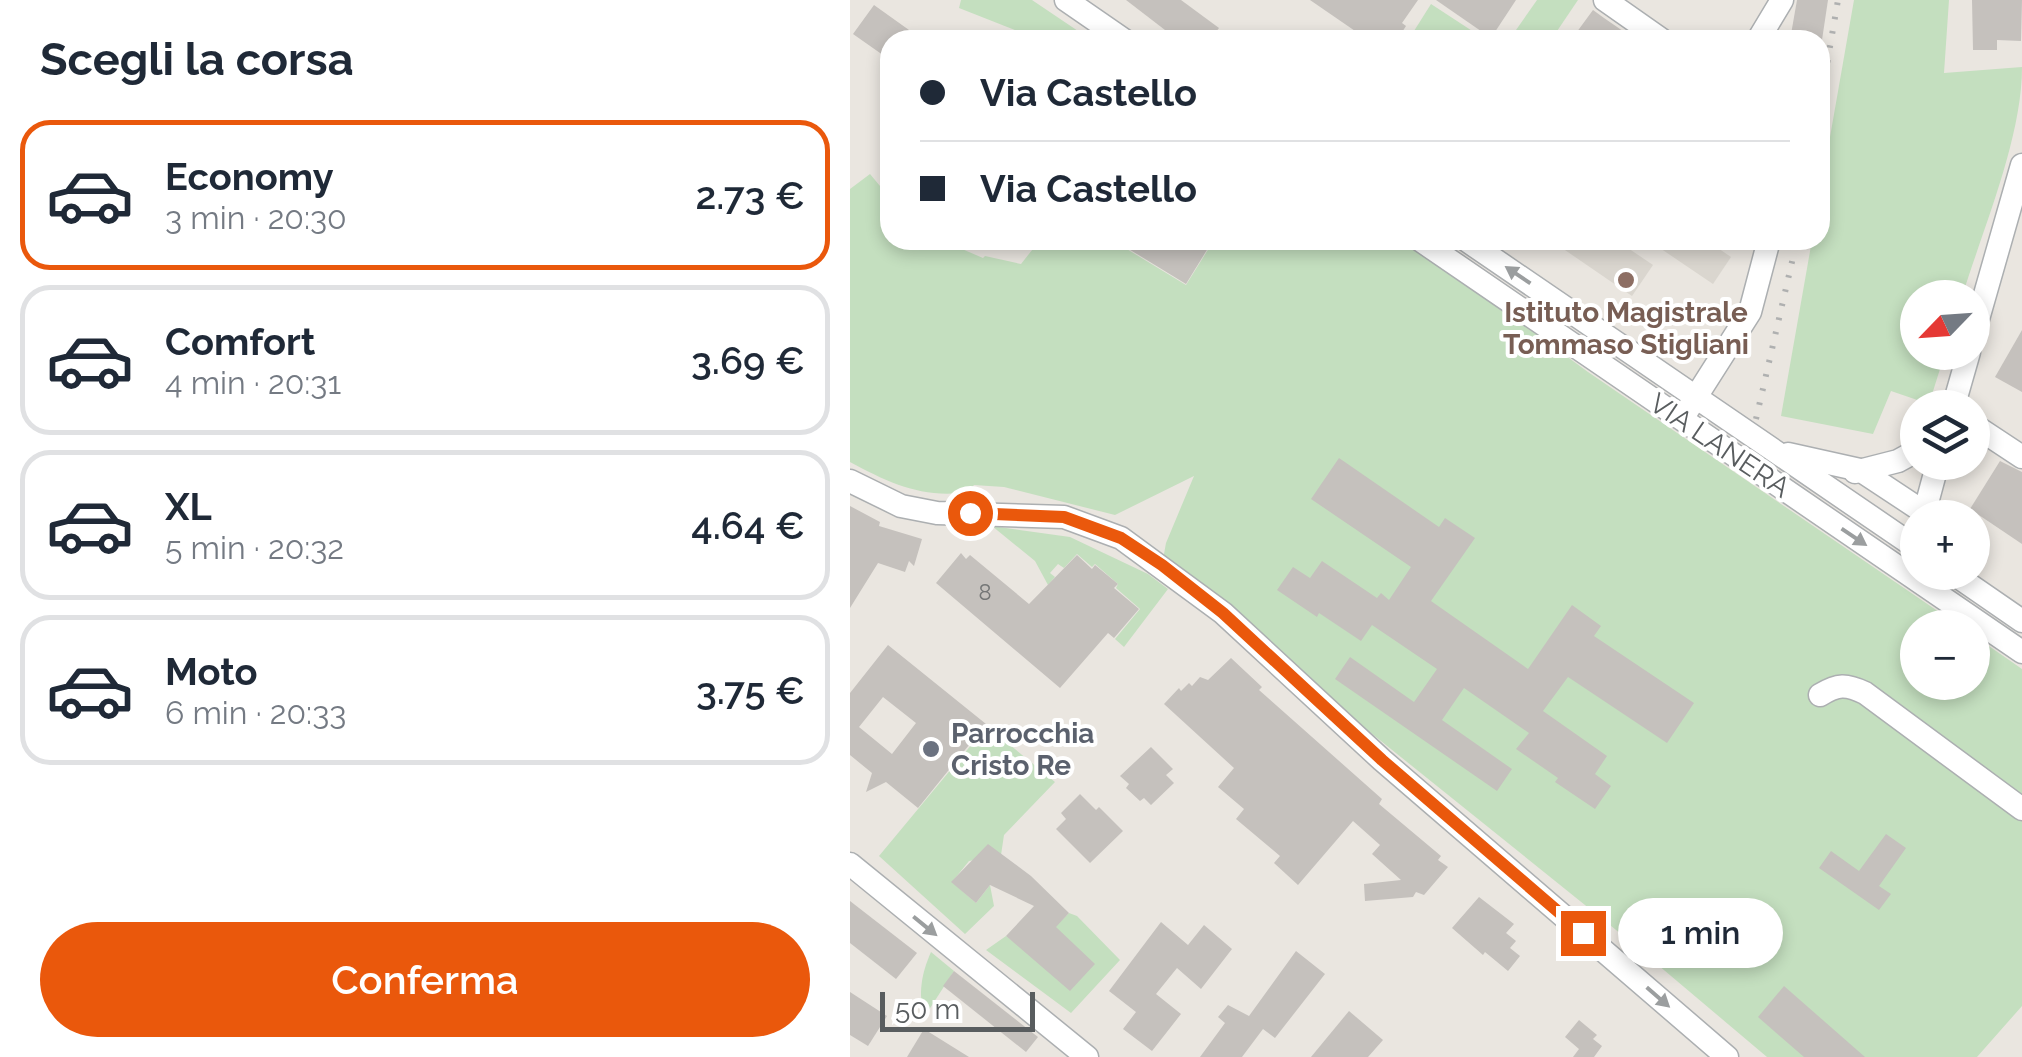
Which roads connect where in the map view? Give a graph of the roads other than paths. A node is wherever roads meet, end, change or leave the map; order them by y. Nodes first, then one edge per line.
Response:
1 (1066, 0) edge
2 (1606, 0) edge
3 (1782, 0) edge
4 (1110, 30) edge
5 (1648, 30) edge
6 (1764, 30) edge
7 (2022, 165) edge
8 (2018, 194) edge
9 (1435, 250) edge
10 (1481, 250) edge
11 (1766, 250) edge
12 (1990, 283) edge
13 (1696, 398) junction
14 (1682, 420) junction
15 (1990, 436) edge
16 (1770, 450) junction
17 (2022, 457) edge
18 (1900, 461) edge
19 (1860, 470) junction
20 (850, 481) edge
21 (1830, 491) junction
22 (1900, 511) edge
23 (1822, 516) junction
24 (1900, 522) edge
25 (1900, 547) edge
26 (1886, 559) junction
27 (1977, 590) edge
28 (2022, 622) edge
29 (2022, 652) edge
30 (1820, 695) dead end
31 (2022, 809) edge
32 (850, 864) edge
33 (1086, 1057) edge
34 (1727, 1057) edge

1 - 4 street
2 - 5 street
3 - 6 street
7 - 8 street
8 - 12 street
9 - 14 street, VIA LANERA
13 -> 10 street, VIA LANERA
11 - 13 street
13 - 14 street
13 - 16 street, VIA LANERA
14 - 23 street, VIA LANERA
15 - 17 street
16 - 19 street, VIA LANERA
16 - 21 street, VIA LANERA
18 - 19 street
19 - 21 street, VIA LANERA
19 - 22 street, VIA LANERA
20 -> 34 street
21 - 23 street, VIA LANERA
21 - 24 street, VIA LANERA
23 -> 26 street, VIA LANERA
25 - 26 street
26 - 29 street, VIA LANERA
27 - 28 street
30 - 31 street
32 -> 33 street

